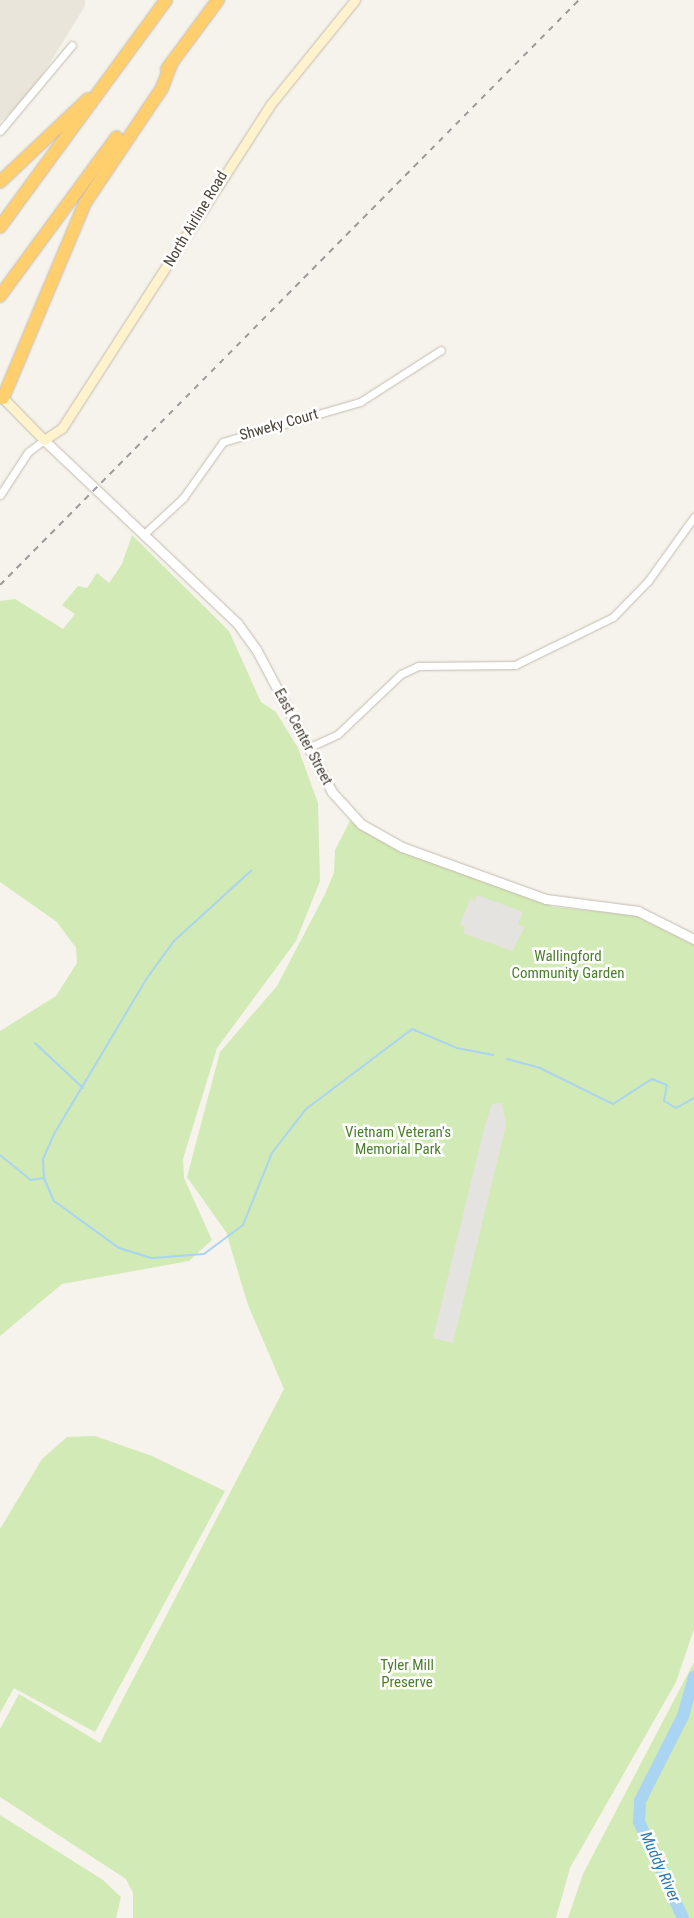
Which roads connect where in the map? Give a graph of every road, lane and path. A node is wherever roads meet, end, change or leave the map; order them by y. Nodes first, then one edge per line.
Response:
1 (166, 0) edge
2 (218, 0) edge
3 (356, 0) edge
4 (72, 45) dead end
5 (172, 62) junction
6 (100, 90) junction
7 (0, 131) edge
8 (0, 182) edge
9 (0, 227) edge
10 (0, 296) edge
11 (441, 350) dead end
12 (1, 396) edge
13 (44, 440) junction
14 (0, 495) edge
15 (694, 517) edge
16 (144, 534) junction
17 (308, 748) junction
18 (694, 939) edge

1 - 6 highway
2 - 5 highway
3 - 13 main road, North Airline Road
4 - 7 street
5 - 10 highway
5 - 12 highway
6 - 8 highway
6 - 9 highway
11 - 16 street, Shweky Court
12 - 13 main road, East Center Street
13 - 14 street
13 - 16 street, East Center Street
15 - 17 street
16 - 17 street, East Center Street
17 - 18 street, East Center Street

